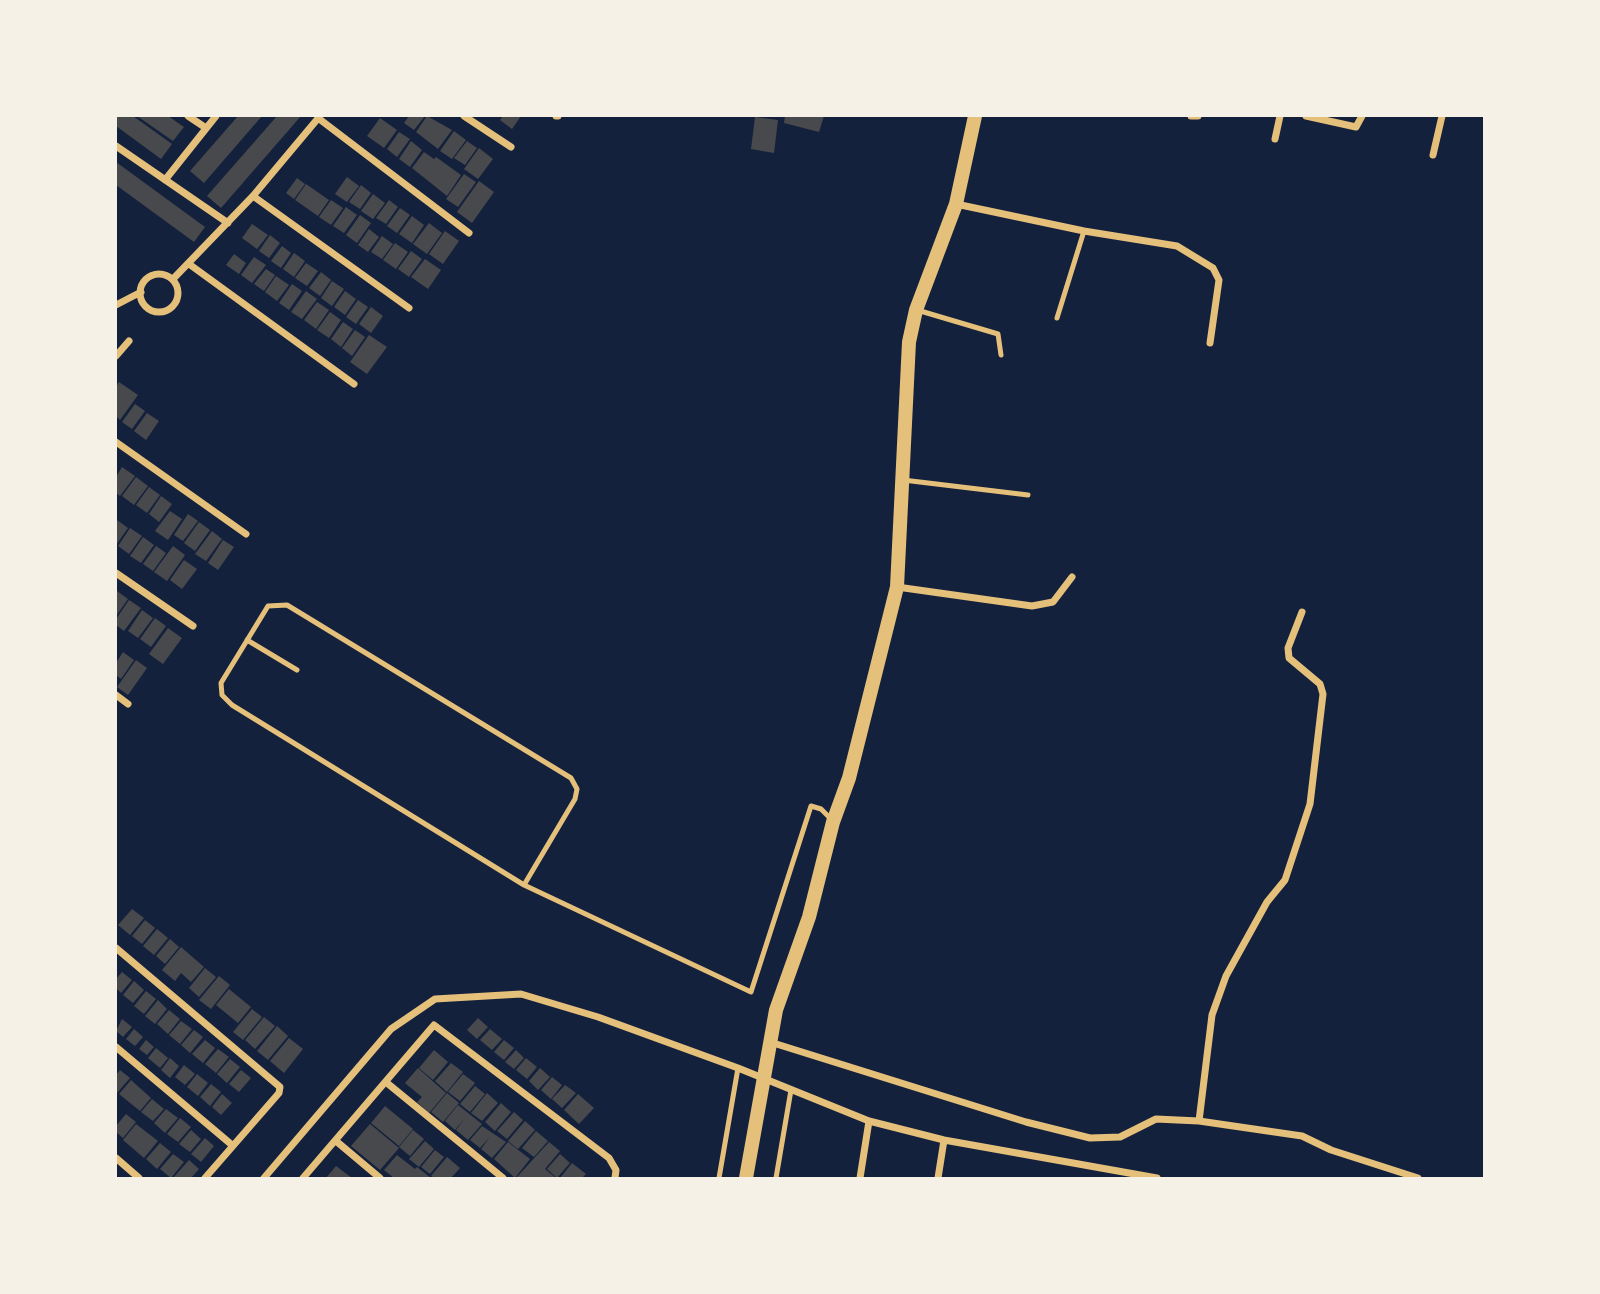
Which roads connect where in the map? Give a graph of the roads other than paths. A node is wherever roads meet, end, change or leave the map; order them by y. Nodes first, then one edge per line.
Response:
1 (188, 116) edge
2 (216, 116) edge
3 (464, 116) edge
4 (975, 116) edge
5 (1191, 116) edge
6 (1198, 116) edge
7 (1280, 116) edge
8 (1306, 116) edge
9 (1362, 116) edge
10 (1442, 116) edge
11 (319, 117) edge
12 (206, 128) junction
13 (1275, 139) dead end
14 (116, 146) edge
15 (511, 147) dead end
16 (1433, 155) dead end
17 (165, 180) junction
18 (253, 196) junction
19 (956, 204) junction
20 (228, 223) junction
21 (1084, 231) junction
22 (469, 233) dead end
23 (189, 264) junction
24 (173, 279) junction
25 (141, 292) junction
26 (116, 303) edge
27 (409, 308) dead end
28 (916, 310) junction
29 (1057, 318) dead end
30 (129, 341) dead end
31 (1210, 343) dead end
32 (1001, 355) dead end
33 (116, 356) edge
34 (354, 384) dead end
35 (116, 442) edge
36 (903, 480) junction
37 (1028, 495) dead end
38 (246, 534) dead end
39 (116, 573) edge
40 (1072, 578) dead end
41 (897, 587) junction
42 (1302, 612) dead end
43 (192, 626) dead end
44 (247, 640) junction
45 (297, 670) dead end
46 (116, 695) edge
47 (128, 704) dead end
48 (833, 822) junction
49 (524, 885) junction
50 (116, 948) edge
51 (769, 1042) junction
52 (116, 1047) edge
53 (738, 1068) junction
54 (763, 1077) junction
55 (387, 1083) junction
56 (791, 1090) junction
57 (870, 1121) junction
58 (1199, 1121) junction
59 (944, 1140) junction
60 (337, 1141) junction
61 (232, 1145) junction
62 (116, 1158) edge
63 (139, 1178) edge
64 (205, 1178) edge
65 (264, 1178) edge
66 (303, 1178) edge
67 (380, 1178) edge
68 (503, 1178) edge
69 (615, 1178) edge
70 (719, 1178) edge
71 (746, 1178) edge
72 (776, 1178) edge
73 (860, 1178) edge
74 (938, 1178) edge
75 (1157, 1178) edge
76 (1418, 1178) edge

1 - 12 street
2 - 12 street
3 - 15 street
4 - 19 main road
5 - 6 street
7 - 13 street
8 - 9 street
10 - 16 street
11 - 18 street
11 - 22 street
12 - 17 street
14 - 17 street
17 - 20 street
18 - 20 street
18 - 27 street
19 - 21 street
19 - 28 main road
20 - 23 street
21 - 29 lane
21 - 31 street
23 - 24 street
23 - 34 street
24 - 25 street
24 - 25 street
25 - 26 street
28 - 32 lane
28 - 36 main road
30 - 33 street
35 - 38 street
36 - 37 lane
36 - 41 main road
39 - 43 street
40 - 41 street
41 - 48 main road
42 - 58 street
44 - 45 lane
44 - 49 lane
44 - 49 lane
46 - 47 street
48 - 49 lane
48 - 51 main road
50 - 61 street
51 - 54 main road
51 - 58 street
52 - 61 street
53 - 54 street
53 - 65 street
53 - 70 lane
54 - 56 street
54 - 71 main road
55 - 60 street
55 - 68 street
55 - 69 street
56 - 57 street
56 - 72 lane
57 - 59 street
57 - 73 street
58 - 76 street
59 - 74 street
59 - 75 street
60 - 66 street
60 - 67 street
61 - 64 street
62 - 63 street

